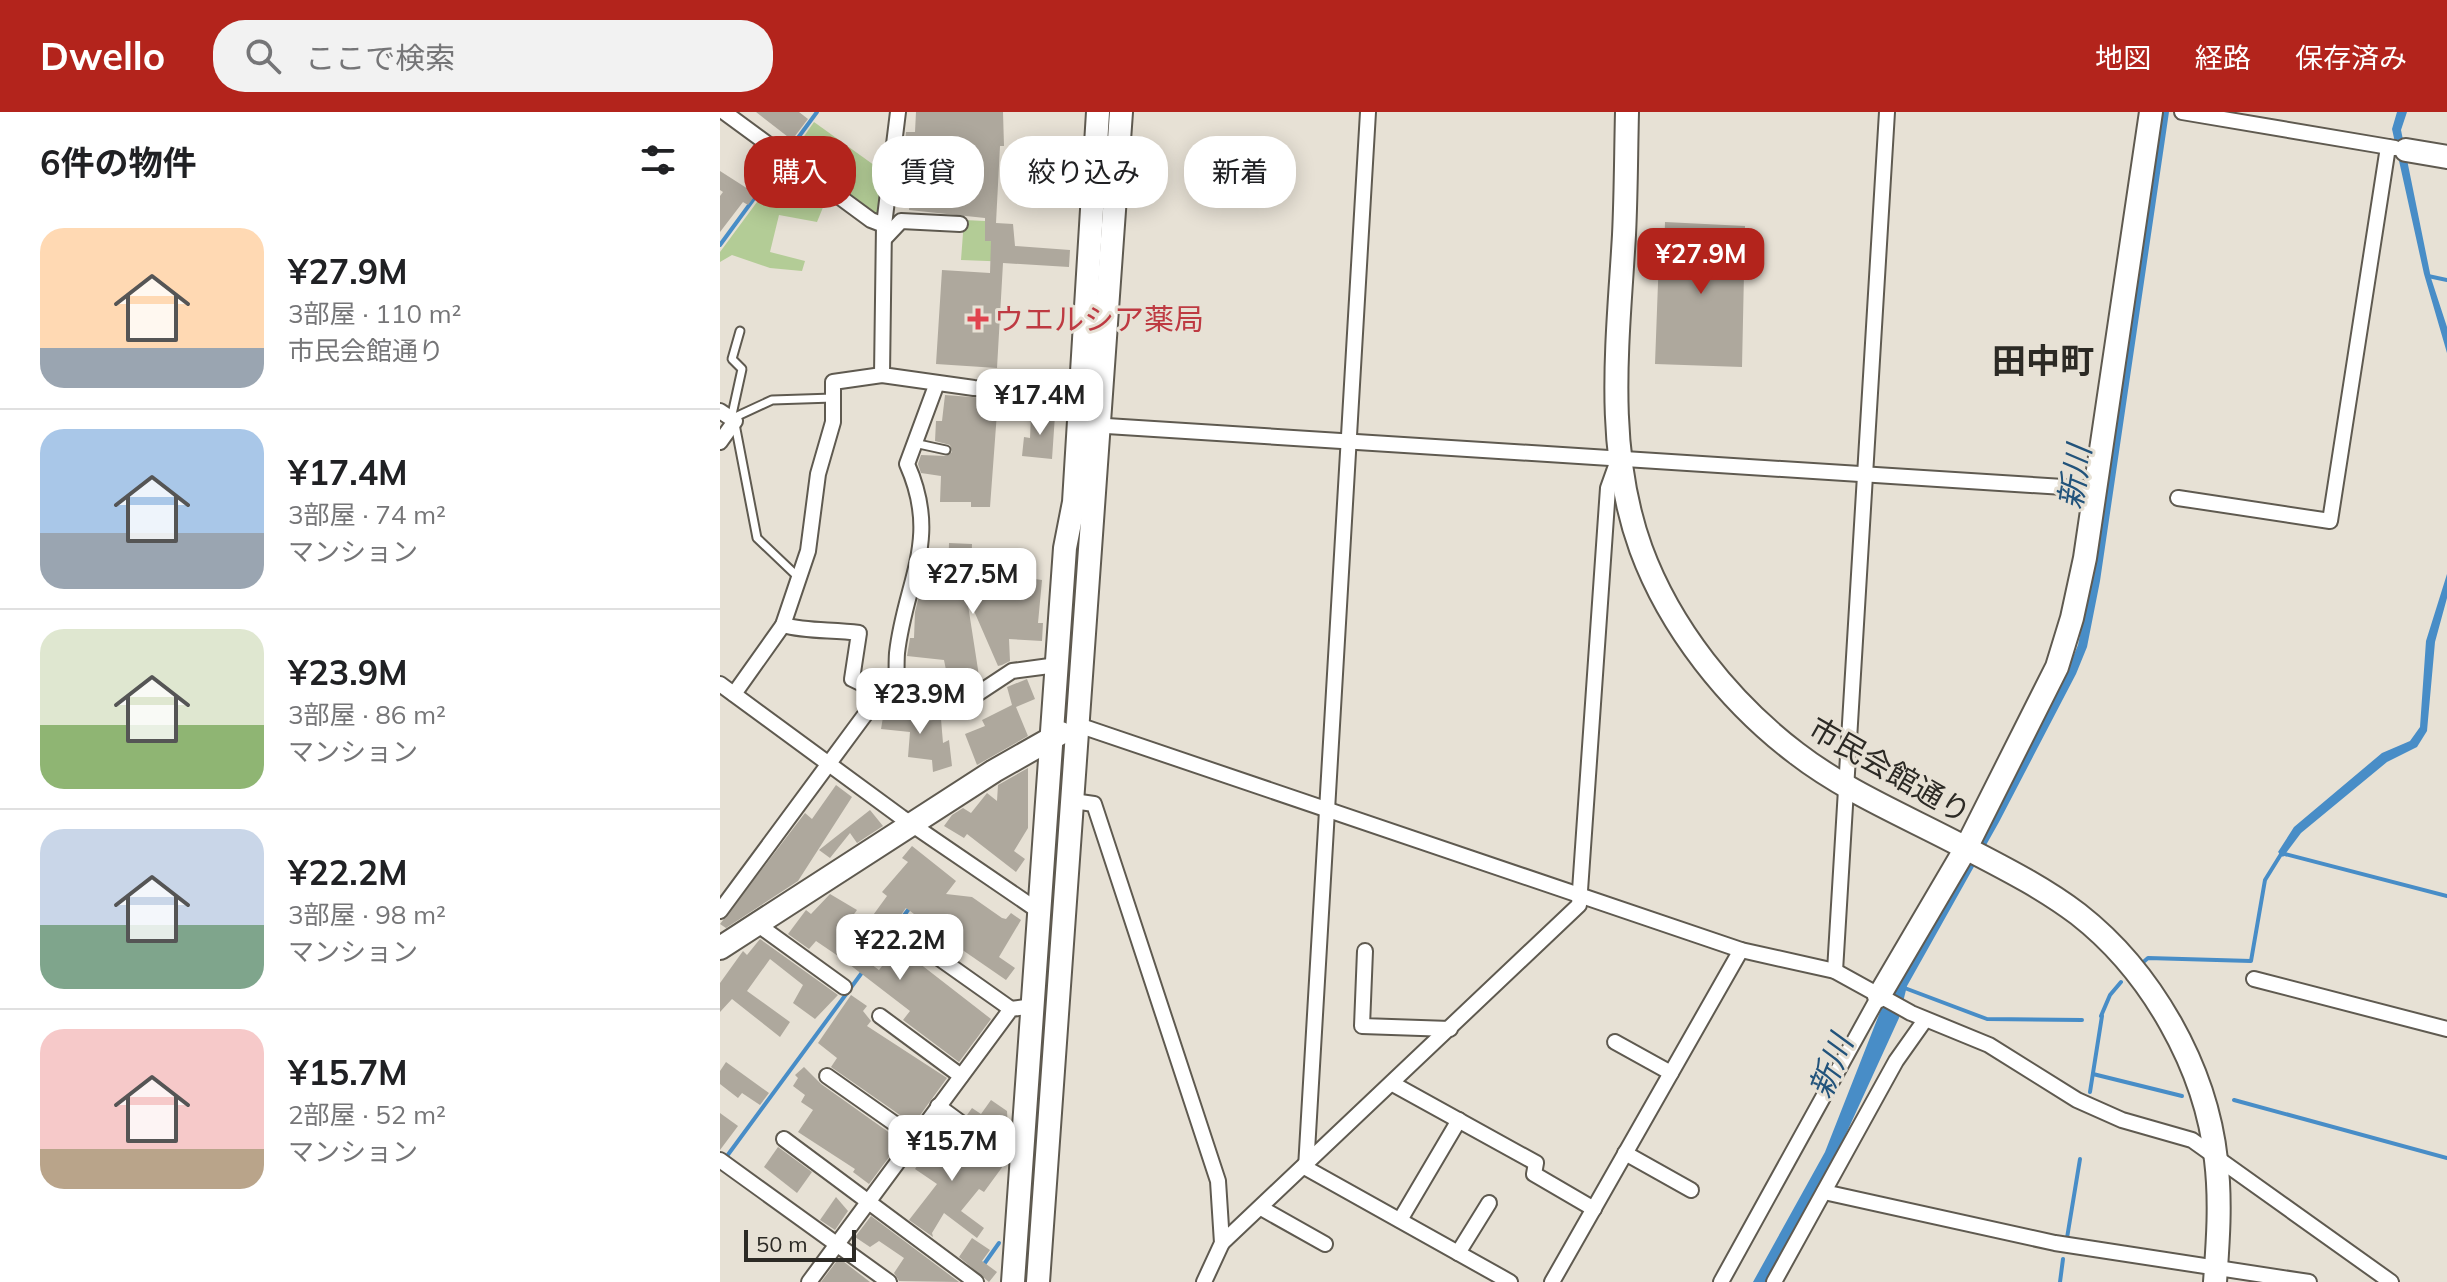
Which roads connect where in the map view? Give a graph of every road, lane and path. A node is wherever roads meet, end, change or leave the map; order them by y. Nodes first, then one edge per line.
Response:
1 (724, 112) edge
2 (898, 112) edge
3 (1098, 112) edge
4 (1121, 112) edge
5 (1368, 112) edge
6 (1627, 112) edge
7 (1887, 112) edge
8 (2151, 112) edge
9 (2182, 112) edge
10 (2397, 149) junction
11 (2447, 157) edge
12 (960, 224) dead end
13 (884, 232) junction
14 (740, 331) dead end
15 (882, 375) junction
16 (937, 383) junction
17 (1091, 394) junction
18 (833, 398) junction
19 (729, 417) edge
20 (1088, 424) junction
21 (1346, 441) junction
22 (720, 442) edge
23 (914, 443) junction
24 (946, 450) dead end
25 (1619, 458) junction
26 (1865, 474) junction
27 (2095, 489) junction
28 (2178, 498) dead end
29 (798, 577) junction
30 (783, 625) junction
31 (1057, 665) junction
32 (720, 684) edge
33 (881, 693) junction
34 (734, 694) junction
35 (897, 697) junction
36 (1078, 725) junction
37 (1053, 737) junction
38 (830, 764) junction
39 (1845, 785) junction
40 (1073, 801) junction
41 (1326, 807) junction
42 (912, 824) junction
43 (1966, 848) junction
44 (1581, 895) junction
45 (720, 911) edge
46 (1040, 912) junction
47 (757, 924) junction
48 (922, 946) dead end
49 (720, 948) edge
50 (1741, 950) junction
51 (1365, 951) dead end
52 (1835, 971) junction
53 (2254, 979) dead end
54 (844, 987) dead end
55 (1884, 998) junction
56 (1022, 1008) junction
57 (880, 1016) dead end
58 (1918, 1016) junction
59 (1450, 1029) junction
60 (2447, 1029) edge
61 (1615, 1042) dead end
62 (1671, 1073) junction
63 (827, 1076) dead end
64 (961, 1076) junction
65 (1393, 1084) junction
66 (938, 1106) junction
67 (1459, 1120) junction
68 (915, 1138) junction
69 (784, 1139) dead end
70 (1625, 1153) junction
71 (1022, 1158) junction
72 (2216, 1159) junction
73 (720, 1160) edge
74 (1306, 1168) junction
75 (1691, 1190) dead end
76 (1824, 1192) junction
77 (869, 1201) junction
78 (1489, 1203) dead end
79 (1261, 1208) junction
80 (1594, 1209) junction
81 (1400, 1220) junction
82 (1222, 1243) junction
83 (837, 1244) junction
84 (1325, 1244) dead end
85 (1458, 1253) junction
86 (2216, 1275) edge
87 (809, 1282) edge
88 (889, 1282) edge
89 (976, 1282) edge
90 (1013, 1282) edge
91 (1038, 1282) edge
92 (1204, 1282) edge
93 (1510, 1282) edge
94 (1552, 1282) edge
95 (1721, 1282) edge
96 (1774, 1282) edge
97 (2309, 1282) edge
98 (2391, 1282) edge

1 - 13 street
2 - 13 street
3 - 17 street
4 - 17 street
5 - 21 street
6 - 25 street, 市民会館通り
7 - 26 street
8 - 27 street
9 - 10 street
10 - 11 street
10 - 28 street
12 - 13 street
13 - 15 street
14 - 19 lane
15 - 16 street
15 - 18 street
16 - 17 street
16 - 23 street
17 - 20 street
18 - 19 lane
18 - 29 street
19 - 22 street
19 - 29 lane
20 - 21 street
20 - 31 street
20 - 36 street
21 - 25 street
21 - 41 street
23 - 24 lane
23 - 35 street
25 - 26 street
25 - 39 street, 市民会館通り
25 - 44 street
26 - 27 street
26 - 39 street
27 - 43 street
29 - 30 street
30 - 33 street
30 - 34 street
31 - 35 street
31 - 37 street
32 - 34 street
33 - 35 street
33 - 38 street
34 - 38 street
36 - 37 street
36 - 40 street
36 - 41 street
37 - 42 street
37 - 46 street
38 - 42 street
38 - 45 street
39 - 43 street, 市民会館通り
39 - 52 street
40 - 82 street
40 - 91 street
41 - 44 street
41 - 74 street
42 - 46 street
42 - 47 street
43 - 55 street
43 - 72 street, 市民会館通り
44 - 50 street
44 - 59 street
46 - 56 street
47 - 49 street
47 - 54 street
48 - 56 street
50 - 52 street
50 - 62 street
51 - 59 street
52 - 55 street
53 - 60 street
55 - 58 street
55 - 95 street
56 - 64 street
56 - 71 street
57 - 64 street
58 - 72 street
58 - 76 street
59 - 65 street
61 - 62 street
62 - 70 street
63 - 68 street
64 - 66 street
65 - 67 street
65 - 74 street
66 - 68 street
66 - 71 street
67 - 80 street
67 - 81 street
68 - 77 street
69 - 77 street
70 - 75 street
70 - 80 street
71 - 90 street
72 - 86 street, 市民会館通り
72 - 98 street
73 - 83 street
74 - 79 street
74 - 81 street
76 - 86 street
76 - 96 street
77 - 83 street
77 - 89 street
78 - 85 street
79 - 82 street
79 - 84 street
80 - 94 street
81 - 85 street
82 - 92 street
83 - 87 street
83 - 88 street
85 - 93 street
86 - 97 street

